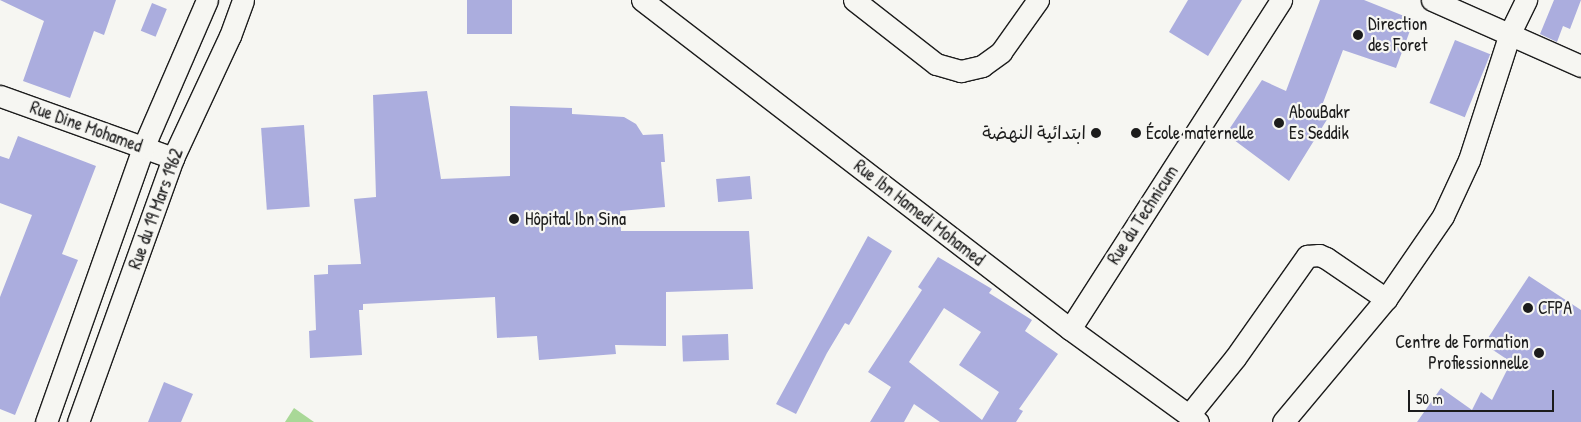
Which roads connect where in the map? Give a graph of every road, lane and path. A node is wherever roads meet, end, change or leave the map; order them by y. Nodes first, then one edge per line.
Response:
1 (208, 0) edge
2 (243, 0) edge
3 (642, 0) edge
4 (854, 0) edge
5 (1038, 0) edge
6 (1281, 0) edge
7 (1434, 0) edge
8 (1526, 0) edge
9 (1510, 33) junction
10 (1581, 66) edge
11 (0, 96) edge
12 (143, 148) junction
13 (173, 158) junction
14 (1386, 298) junction
15 (1070, 329) junction
16 (1194, 419) edge
17 (46, 422) edge
18 (78, 422) edge
19 (1283, 422) edge

1 - 12 street, Rue du 19 Mars 1962
2 - 13 street, Rue du 19 Mars 1962
3 - 15 street, Rue Ibn Hamedi Mohamed
4 - 5 street
6 - 15 street, Rue du Technicum
7 - 9 street
8 - 9 street
9 - 10 street
9 - 14 street
11 - 12 street, Rue Dine Mohamed
12 - 13 street, Rue Dine Mohamed
12 - 17 street, Rue du 19 Mars 1962
13 - 18 street, Rue du 19 Mars 1962
14 - 16 street
14 - 19 street
15 - 16 street, Rue Ibn Hamedi Mohamed

